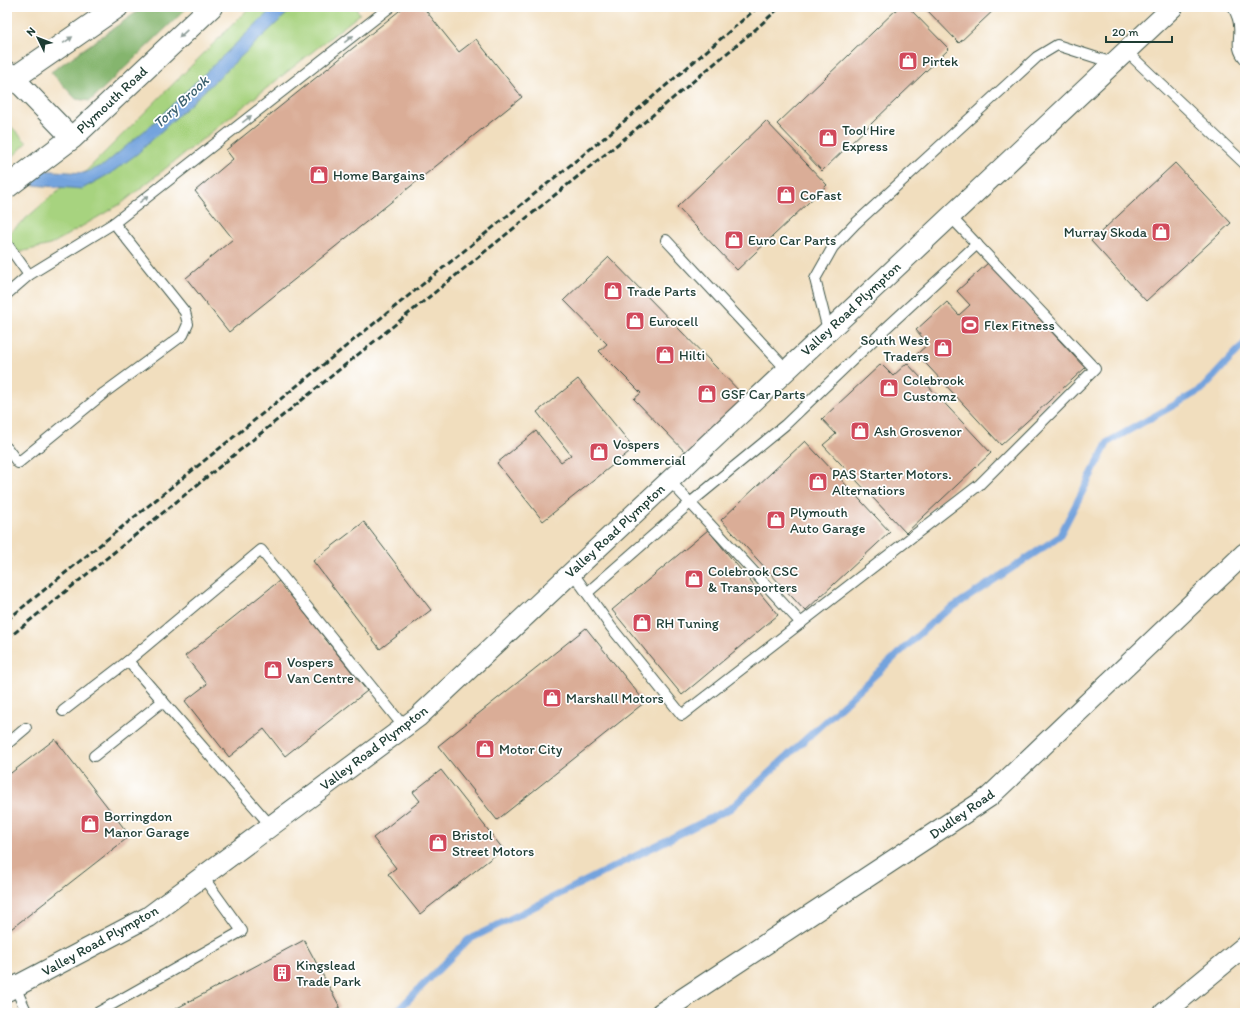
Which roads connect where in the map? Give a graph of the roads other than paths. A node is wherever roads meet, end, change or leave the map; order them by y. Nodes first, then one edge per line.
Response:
1 (117, 7) edge
2 (211, 7) edge
3 (390, 7) edge
4 (1173, 7) edge
5 (1233, 7) edge
6 (1120, 57) junction
7 (1245, 59) edge
8 (9, 77) edge
9 (72, 138) junction
10 (1245, 164) edge
11 (7, 187) edge
12 (950, 216) junction
13 (114, 223) junction
14 (666, 240) dead end
15 (7, 244) edge
16 (977, 244) junction
17 (29, 275) junction
18 (7, 294) edge
19 (828, 330) junction
20 (787, 370) junction
21 (7, 448) edge
22 (669, 480) junction
23 (690, 503) junction
24 (1245, 553) edge
25 (572, 572) junction
26 (587, 593) junction
27 (801, 623) junction
28 (128, 661) junction
29 (163, 701) junction
30 (63, 711) dead end
31 (404, 727) junction
32 (26, 728) dead end
33 (7, 744) edge
34 (94, 756) dead end
35 (271, 826) junction
36 (203, 877) junction
37 (1245, 946) edge
38 (10, 985) edge
39 (27, 1013) edge
40 (97, 1013) edge
41 (661, 1013) edge
42 (1164, 1013) edge

8 -> 1 main road
2 -> 9 main road, Plymouth Road
13 -> 3 lane
4 - 6 street, Valley Road Plympton
5 - 7 lane
6 - 10 lane
6 - 12 street, Valley Road Plympton
6 - 19 lane
8 - 9 street
9 - 11 main road, Plymouth Road
12 - 16 lane
12 - 19 street, Valley Road Plympton
13 - 17 lane
13 - 21 lane
14 - 20 lane
15 - 17 lane
16 - 23 lane
16 - 27 lane
17 - 18 lane
19 - 20 street, Valley Road Plympton
20 - 22 street, Valley Road Plympton
22 - 23 lane
22 - 25 street, Valley Road Plympton
23 - 26 lane
23 - 27 lane
24 - 41 street, Dudley Road
25 - 26 lane
25 - 31 street, Valley Road Plympton
26 - 27 lane
28 - 29 lane
28 - 30 lane
28 - 31 lane
29 - 34 lane
29 - 35 lane
31 - 35 street, Valley Road Plympton
32 - 33 lane
35 - 36 street, Valley Road Plympton
36 - 38 street, Valley Road Plympton
36 - 40 lane
37 - 42 street
38 - 39 lane

